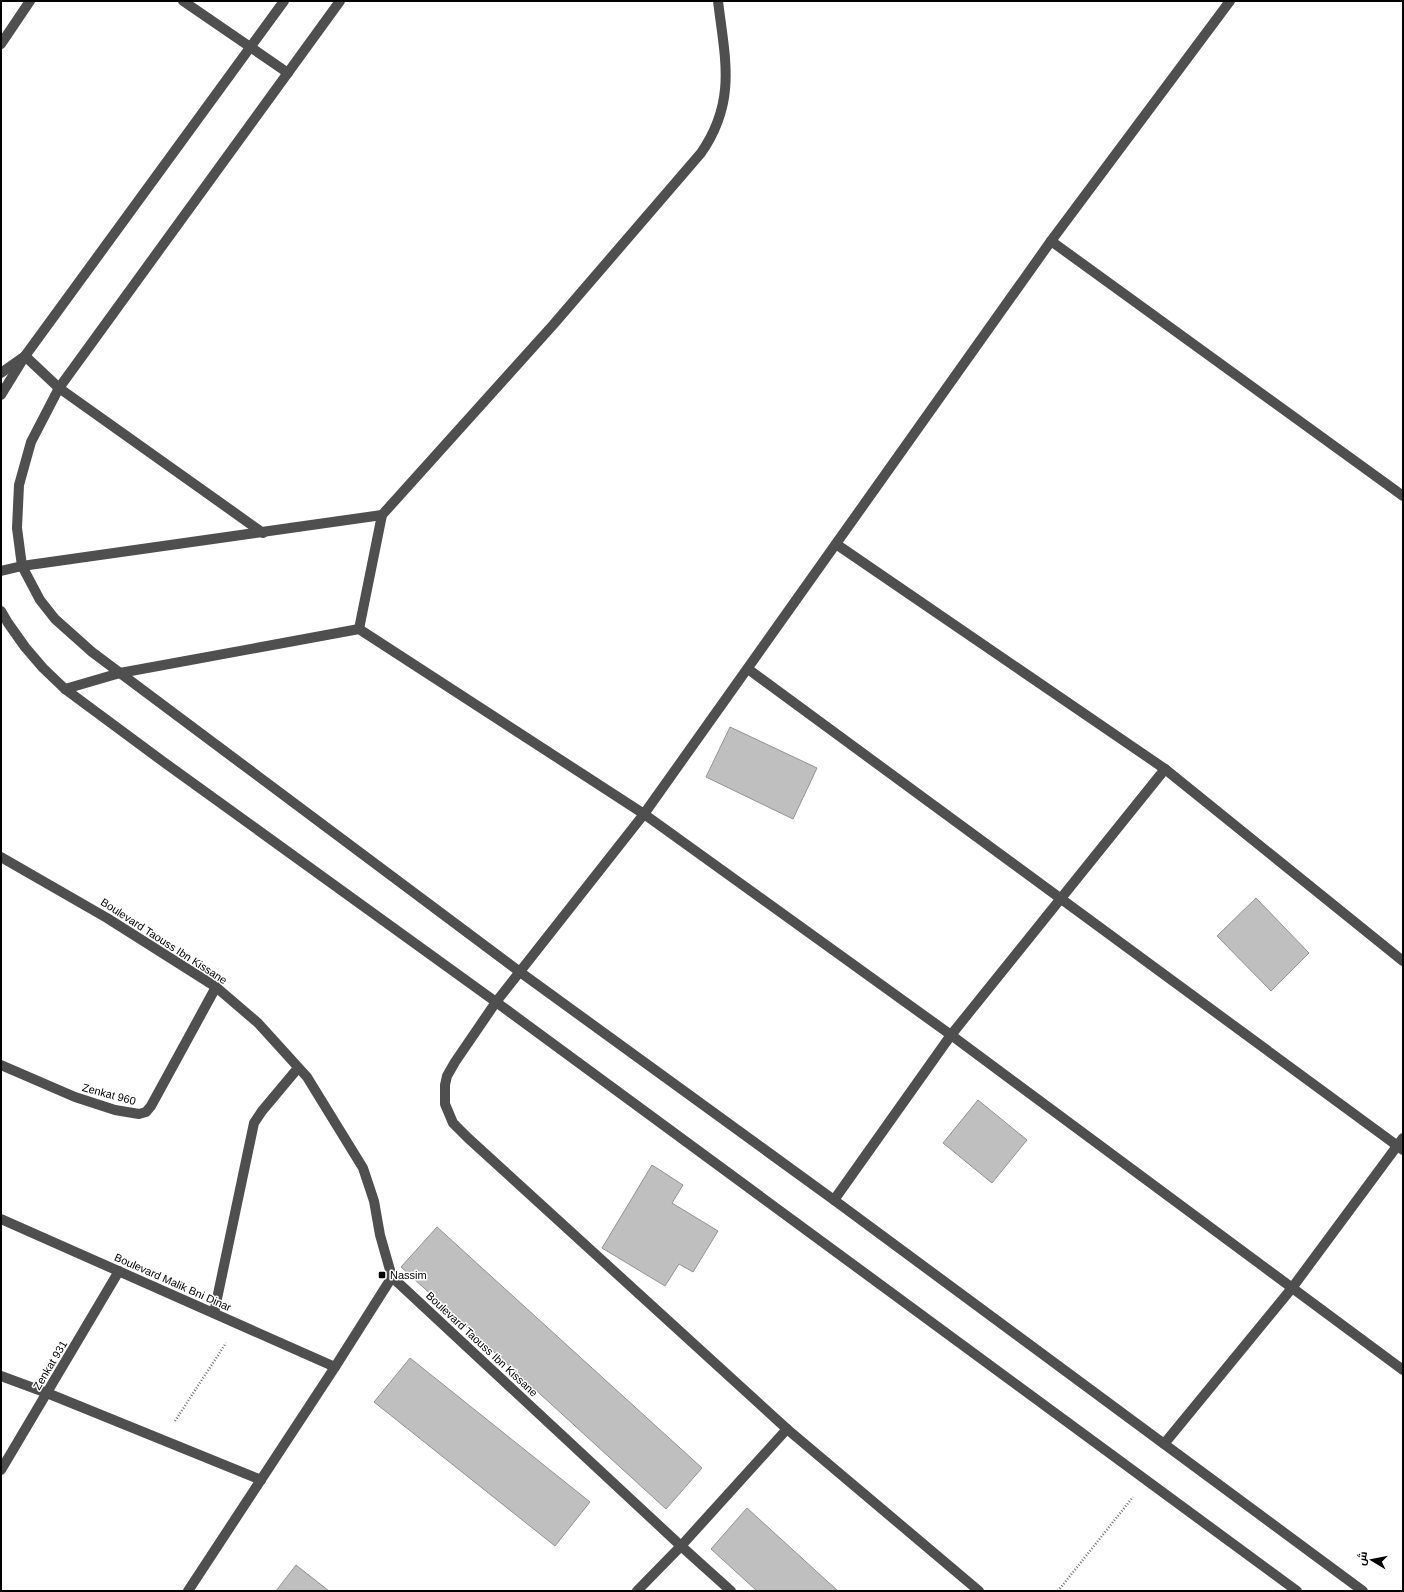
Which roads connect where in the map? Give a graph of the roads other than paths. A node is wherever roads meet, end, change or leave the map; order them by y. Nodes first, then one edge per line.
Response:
1 (30, 1) edge
2 (183, 1) edge
3 (284, 1) edge
4 (340, 1) edge
5 (718, 1) edge
6 (1230, 1) edge
7 (1, 44) edge
8 (251, 48) junction
9 (288, 73) junction
10 (1051, 241) junction
11 (25, 356) junction
12 (1, 373) edge
13 (59, 388) junction
14 (1, 395) edge
15 (1403, 496) edge
16 (382, 516) junction
17 (263, 533) junction
18 (836, 544) junction
19 (22, 566) junction
20 (1, 571) edge
21 (1, 610) edge
22 (359, 629) junction
23 (748, 668) junction
24 (120, 673) junction
25 (65, 689) junction
26 (1165, 769) junction
27 (644, 814) junction
28 (1, 857) edge
29 (1061, 900) junction
30 (1403, 961) edge
31 (520, 972) junction
32 (216, 987) junction
33 (496, 1002) junction
34 (951, 1035) junction
35 (1, 1065) edge
36 (298, 1068) junction
37 (1401, 1145) edge
38 (834, 1200) junction
39 (1, 1219) edge
40 (119, 1271) junction
41 (392, 1277) junction
42 (1292, 1288) junction
43 (214, 1313) junction
44 (335, 1367) junction
45 (1403, 1370) edge
46 (1, 1376) edge
47 (47, 1392) junction
48 (787, 1429) junction
49 (1164, 1444) junction
50 (1, 1470) edge
51 (261, 1480) junction
52 (681, 1546) junction
53 (188, 1591) edge
54 (637, 1591) edge
55 (731, 1591) edge
56 (979, 1591) edge
57 (1297, 1591) edge
58 (1363, 1591) edge

1 - 7 street
2 - 8 street
3 - 8 street
4 - 9 street
5 - 16 street
6 - 10 street
8 - 9 street
8 - 11 street
9 - 13 street
10 - 15 street
10 - 18 street
11 - 12 street
11 - 13 street
11 - 14 street
13 - 17 street
13 - 19 street
16 - 17 street
16 - 22 street
17 - 19 street
18 - 23 street
18 - 26 street
19 - 20 street
19 - 24 street
21 - 25 street
22 - 24 street
22 - 27 street
23 - 27 street
23 - 29 street
24 - 25 street
24 - 31 street
25 - 33 street
26 - 29 street
26 - 30 street
27 - 31 street
27 - 34 street
28 - 32 street, Boulevard Taouss Ibn Kissane
29 - 34 street
29 - 37 street
31 - 33 street
31 - 38 street
32 - 35 street, Zenkat 960
32 - 36 street, Boulevard Taouss Ibn Kissane
33 - 48 street
33 - 57 street
34 - 38 street
34 - 42 street
36 - 41 street, Boulevard Taouss Ibn Kissane
36 - 43 street
37 - 42 street
38 - 49 street
39 - 40 street, Boulevard Malik Bni Dinar
40 - 43 street, Boulevard Malik Bni Dinar
40 - 47 street, Zenkat 931
41 - 44 street
41 - 52 street, Boulevard Taouss Ibn Kissane
42 - 45 street
42 - 49 street
43 - 44 street, Boulevard Malik Bni Dinar
44 - 51 street
46 - 47 street
47 - 50 street, Zenkat 931
47 - 51 street
48 - 52 street
48 - 56 street
49 - 58 street
51 - 53 street
52 - 54 street
52 - 55 street, Boulevard Taouss Ibn Kissane

